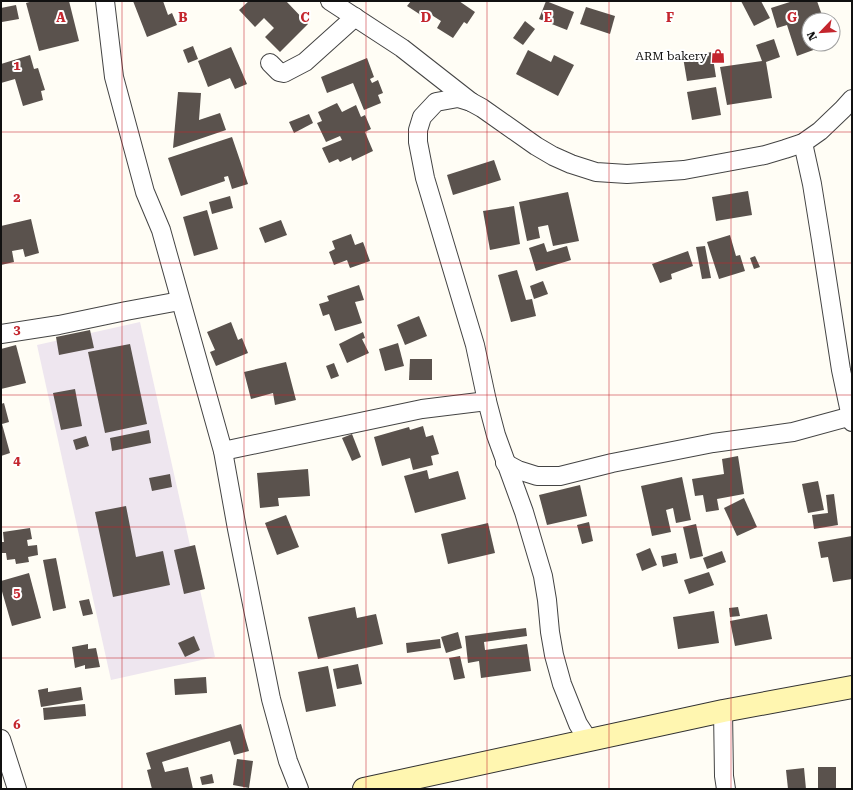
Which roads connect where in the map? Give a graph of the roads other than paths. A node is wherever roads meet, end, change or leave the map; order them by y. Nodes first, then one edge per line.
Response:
1 (105, 1) edge
2 (330, 1) edge
3 (354, 17) junction
4 (270, 63) dead end
5 (852, 99) edge
6 (471, 102) junction
7 (802, 143) junction
8 (180, 301) junction
9 (1, 334) edge
10 (487, 402) junction
11 (851, 418) edge
12 (223, 451) junction
13 (505, 463) junction
14 (852, 687) edge
15 (724, 711) junction
16 (1, 739) edge
17 (589, 741) junction
18 (17, 789) edge
19 (299, 789) edge
20 (364, 789) edge
21 (726, 789) edge

1 - 8 street
2 - 3 street
3 - 4 street
3 - 6 street
5 - 7 street
6 - 7 street
6 - 10 street
7 - 11 street
8 - 9 street
8 - 12 street
10 - 12 street
10 - 13 street
11 - 13 street
12 - 19 street
13 - 17 street
14 - 15 street
15 - 17 street
15 - 21 street
16 - 18 street
17 - 20 street

